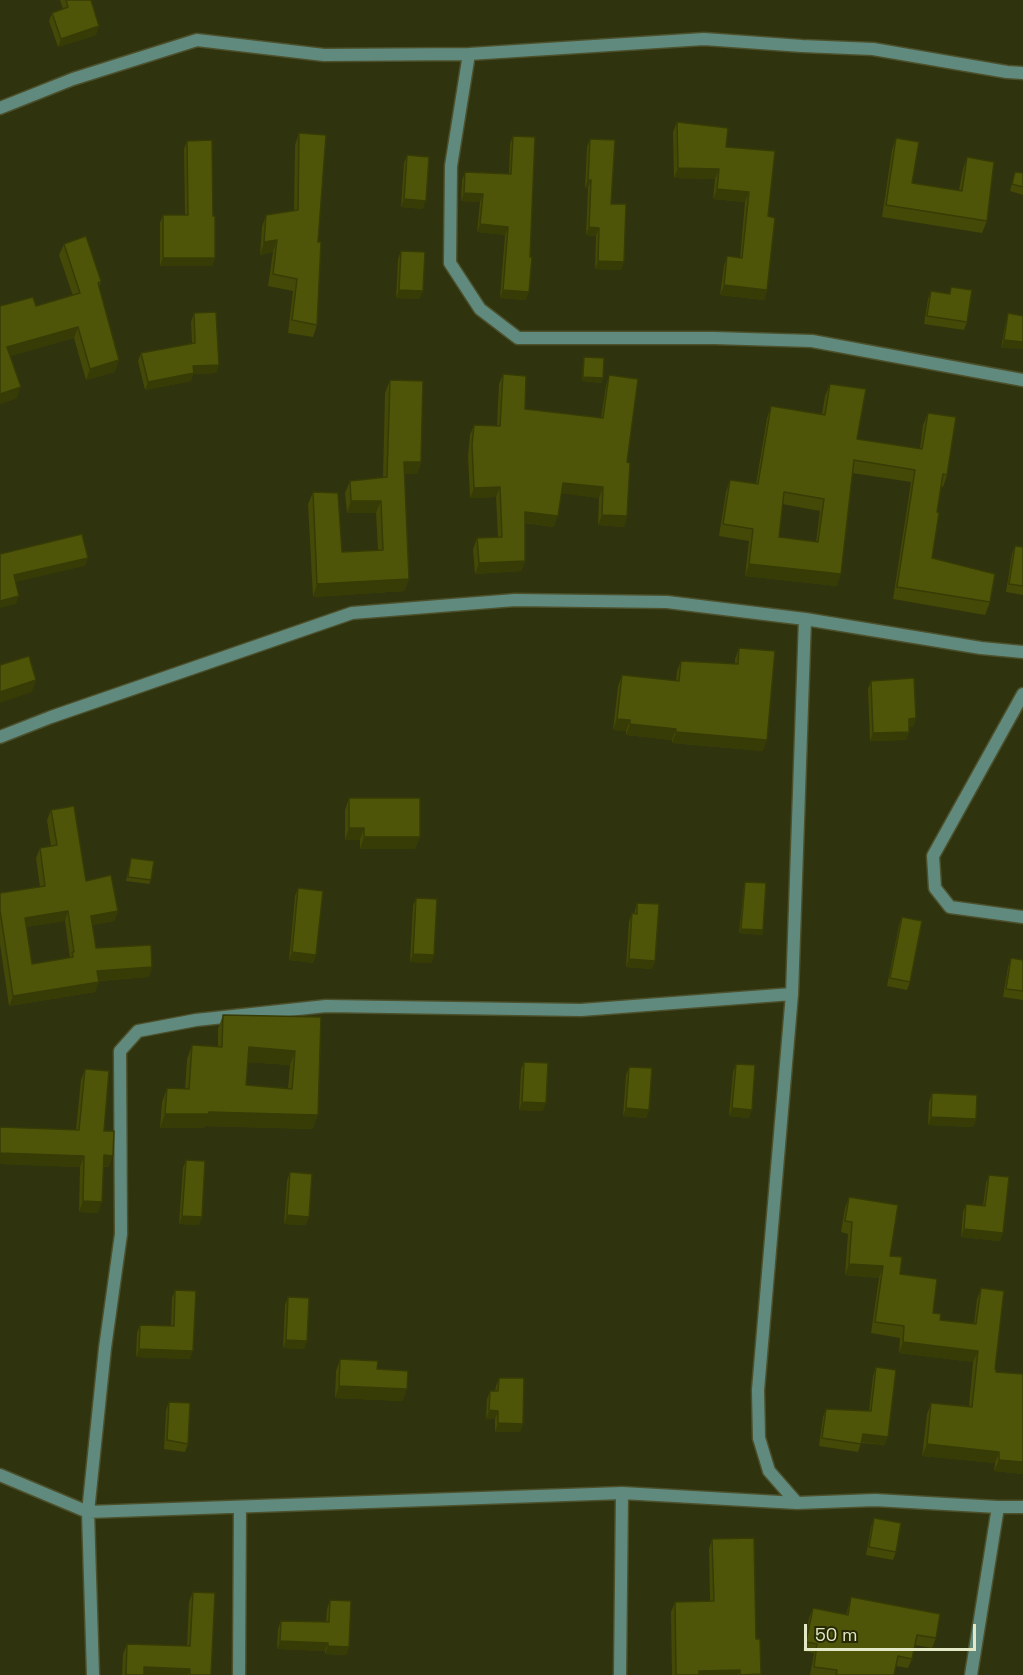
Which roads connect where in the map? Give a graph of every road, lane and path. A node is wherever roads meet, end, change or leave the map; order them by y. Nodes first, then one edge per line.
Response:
1 (469, 54) junction
2 (1023, 73) edge
3 (0, 108) edge
4 (1023, 380) edge
5 (805, 619) junction
6 (1023, 652) edge
7 (1023, 694) edge
8 (0, 737) edge
9 (1023, 917) edge
10 (792, 994) junction
11 (0, 1475) edge
12 (622, 1493) junction
13 (797, 1503) junction
14 (240, 1507) junction
15 (998, 1507) junction
16 (1023, 1507) edge
17 (88, 1512) junction
18 (93, 1675) edge
19 (239, 1675) edge
20 (621, 1675) edge
21 (971, 1675) edge

1 - 2 street
1 - 3 street
1 - 4 street
5 - 6 street
5 - 8 street
5 - 10 street
7 - 9 street
10 - 13 street
10 - 17 street
11 - 17 street
12 - 13 street
12 - 14 street
12 - 20 street
13 - 15 street
14 - 17 street
14 - 19 street
15 - 16 street
15 - 21 street
17 - 18 street

